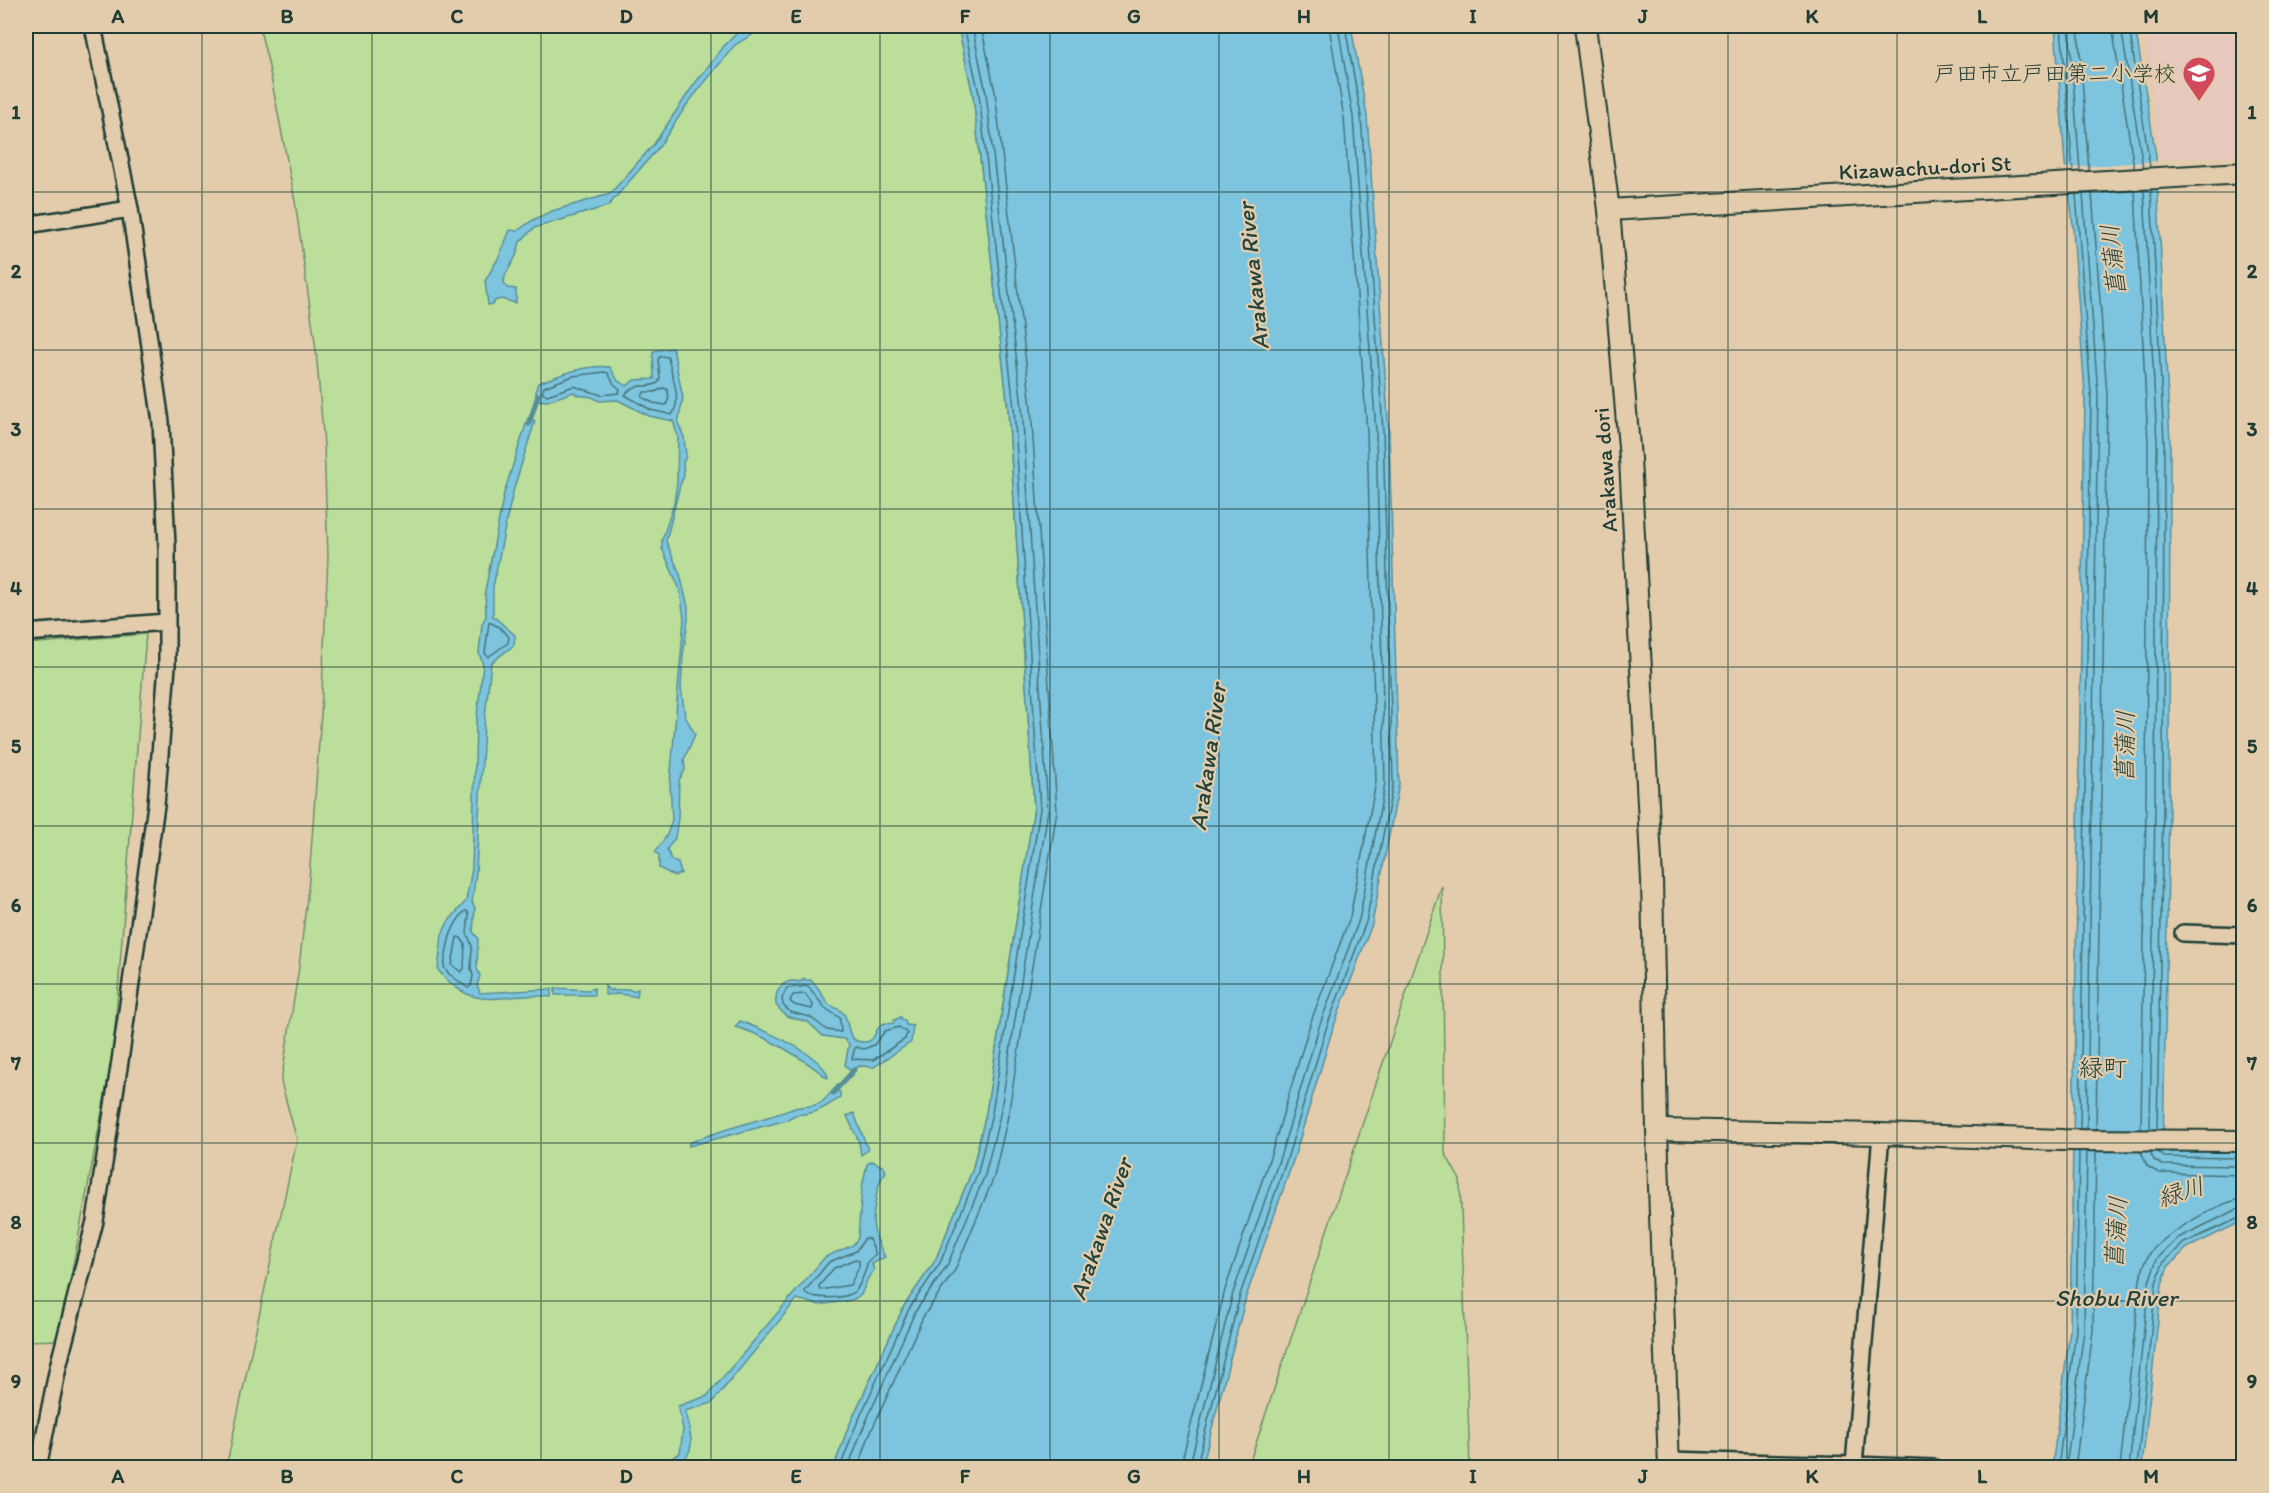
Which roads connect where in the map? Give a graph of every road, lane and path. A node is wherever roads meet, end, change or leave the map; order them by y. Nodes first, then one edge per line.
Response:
1 (93, 26) edge
2 (1585, 26) edge
3 (2244, 172) edge
4 (130, 209) junction
5 (1609, 210) junction
6 (26, 225) edge
7 (166, 622) junction
8 (26, 633) edge
9 (2183, 933) dead end
10 (2244, 935) edge
11 (1657, 1130) junction
12 (1881, 1134) junction
13 (2244, 1141) edge
14 (1669, 1464) edge
15 (1854, 1465) junction
16 (38, 1467) edge
17 (1934, 1467) edge

1 - 4 street
2 - 5 street, Arakawa dori
3 - 5 street, Kizawachu-dori St
4 - 6 street
4 - 7 street
5 - 11 street, Arakawa dori
7 - 8 street
7 - 16 street
9 - 10 street
11 - 12 street
11 - 14 street, Arakawa dori
12 - 13 street
12 - 15 street
14 - 15 street
15 - 17 street

